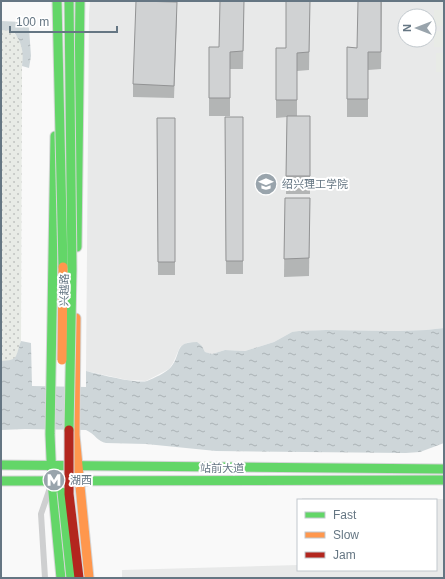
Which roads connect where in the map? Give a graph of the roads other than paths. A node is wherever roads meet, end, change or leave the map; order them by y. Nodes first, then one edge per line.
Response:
1 (57, 1) edge
2 (69, 1) edge
3 (80, 1) edge
4 (1, 465) edge
5 (51, 465) junction
6 (77, 465) junction
7 (444, 469) edge
8 (444, 480) edge
9 (1, 481) edge
10 (80, 481) junction
11 (52, 482) junction
12 (45, 578) edge
13 (61, 578) edge
14 (70, 578) edge
15 (79, 578) edge
16 (89, 578) edge

1 - 5 main road, 兴越路
1 - 14 main road, bridge
2 - 15 main road, bridge
3 - 6 main road, 兴越路
4 - 5 main road, 站前大道
5 - 6 main road, 站前大道
5 - 11 main road, 兴越路
6 - 7 main road, 站前大道
6 - 10 main road, 兴越路
8 - 10 main road, 站前大道
9 - 11 main road, 站前大道
10 - 11 main road, 站前大道
10 - 16 main road, 兴越路
11 - 12 street
11 - 13 main road, 兴越路

